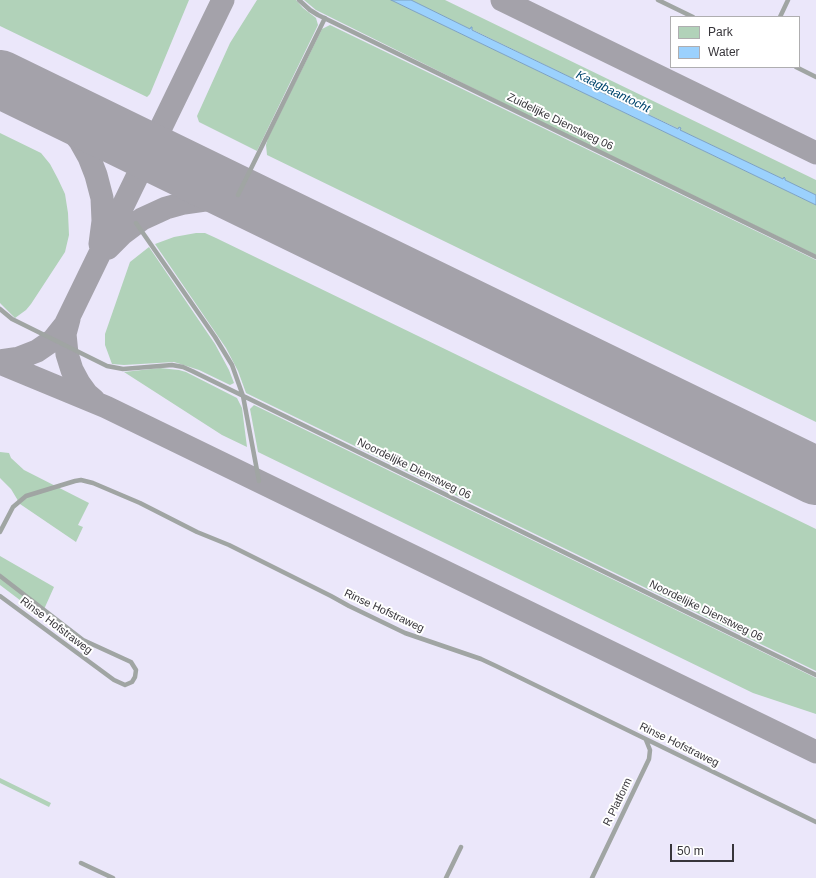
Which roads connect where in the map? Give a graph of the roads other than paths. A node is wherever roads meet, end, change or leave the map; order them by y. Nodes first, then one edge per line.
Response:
1 (299, 0) edge
2 (658, 0) edge
3 (788, 0) edge
4 (691, 16) edge
5 (780, 16) edge
6 (325, 18) junction
7 (798, 68) edge
8 (816, 77) edge
9 (238, 195) dead end
10 (136, 223) dead end
11 (816, 257) edge
12 (0, 309) edge
13 (243, 396) junction
14 (259, 481) dead end
15 (0, 532) edge
16 (0, 576) edge
17 (0, 596) edge
18 (816, 675) edge
19 (640, 736) junction
20 (816, 822) edge
21 (461, 847) dead end
22 (81, 863) dead end
23 (113, 878) edge
24 (446, 878) edge
25 (592, 878) edge

1 - 6 lane, Zuidelijke Dienstweg 06
2 - 4 lane
3 - 5 lane
6 - 9 lane
6 - 11 lane, Zuidelijke Dienstweg 06
7 - 8 lane
10 - 13 lane
12 - 13 lane, Noordelijke Dienstweg 06
13 - 14 lane
13 - 18 lane, Noordelijke Dienstweg 06
15 - 19 lane, Rinse Hofstraweg
16 - 17 lane, Rinse Hofstraweg
19 - 20 lane, Rinse Hofstraweg
19 - 25 lane, R Platform
21 - 24 lane
22 - 23 lane

